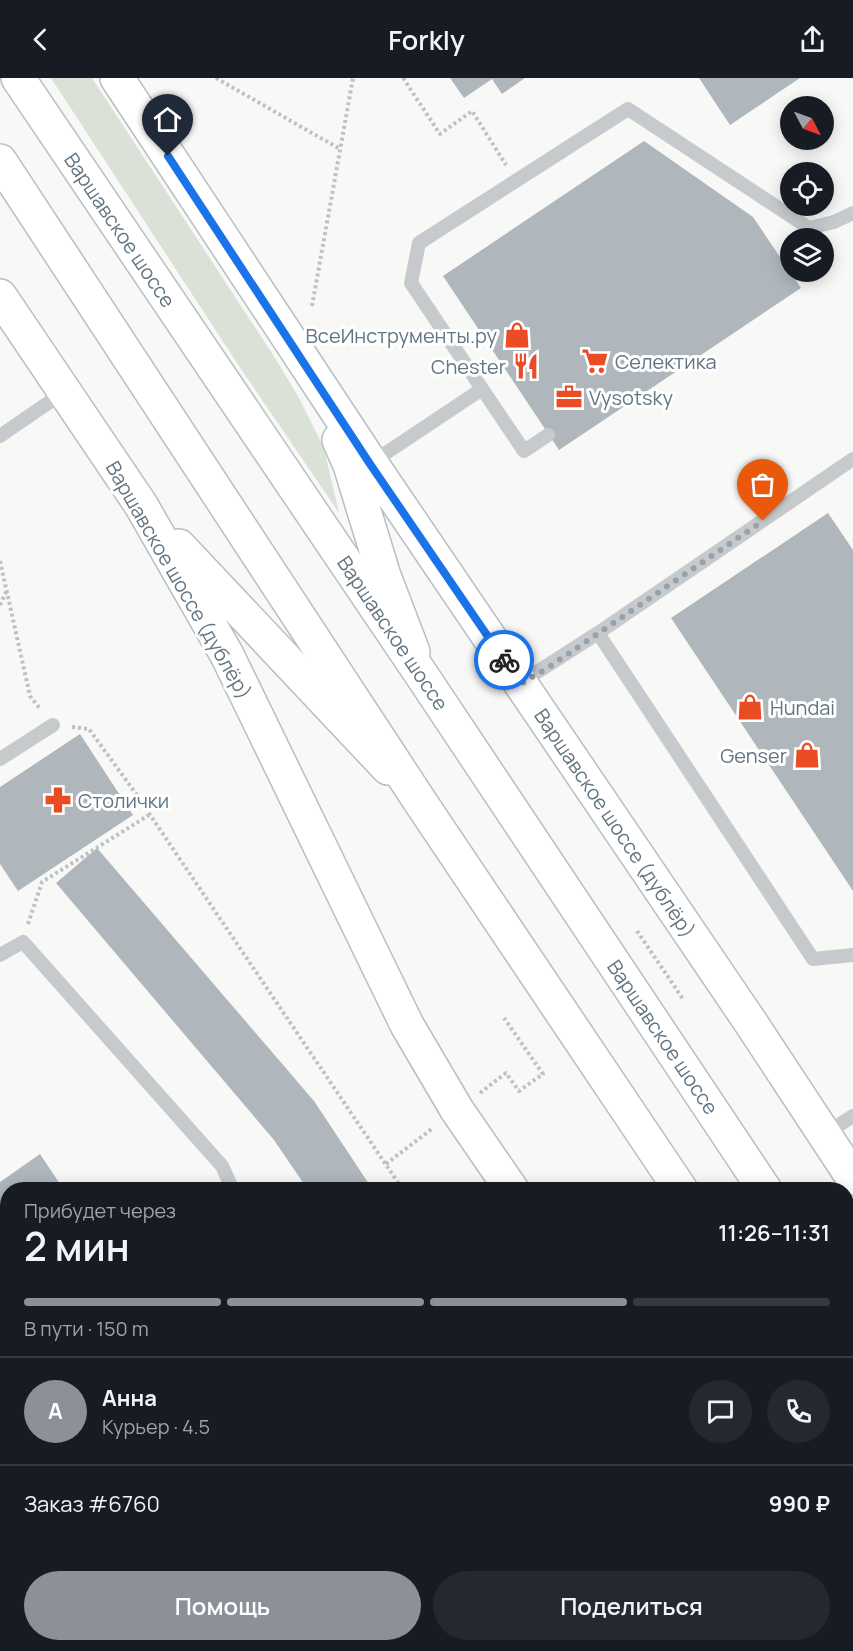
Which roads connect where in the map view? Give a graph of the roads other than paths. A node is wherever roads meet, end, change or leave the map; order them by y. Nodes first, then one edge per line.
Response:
1 (18, 78) edge
2 (117, 78) edge
3 (0, 161) edge
4 (853, 213) edge
5 (0, 296) edge
6 (311, 372) junction
7 (482, 389) junction
8 (64, 393) junction
9 (548, 435) dead end
10 (0, 436) edge
11 (853, 459) edge
12 (370, 464) junction
13 (141, 506) junction
14 (598, 633) junction
15 (423, 677) junction
16 (520, 684) junction
17 (53, 725) road end
18 (0, 759) edge
19 (421, 803) junction
20 (0, 955) edge
21 (853, 955) edge
22 (853, 1116) edge
23 (824, 1135) junction
24 (853, 1178) edge
25 (229, 1182) edge
26 (506, 1182) edge
27 (676, 1182) edge
28 (760, 1182) edge

1 - 15 main road, Варшавское шоссе
2 - 6 main road, Варшавское шоссе (дублёр)
3 - 19 main road
4 - 7 lane
5 - 8 main road, Варшавское шоссе (дублёр)
6 - 12 main road, Варшавское шоссе (дублёр)
6 - 15 main road
7 - 9 lane
7 - 12 lane
8 - 10 lane
8 - 13 main road, Варшавское шоссе (дублёр)
11 - 14 lane
12 - 16 main road, Варшавское шоссе (дублёр)
13 - 19 main road
13 - 26 main road, Варшавское шоссе (дублёр)
14 - 16 lane
14 - 21 lane
15 - 28 main road, Варшавское шоссе
16 - 23 main road, Варшавское шоссе (дублёр)
17 - 18 lane
19 - 27 main road
20 - 25 lane
22 - 23 lane
23 - 24 main road, Варшавское шоссе (дублёр)

